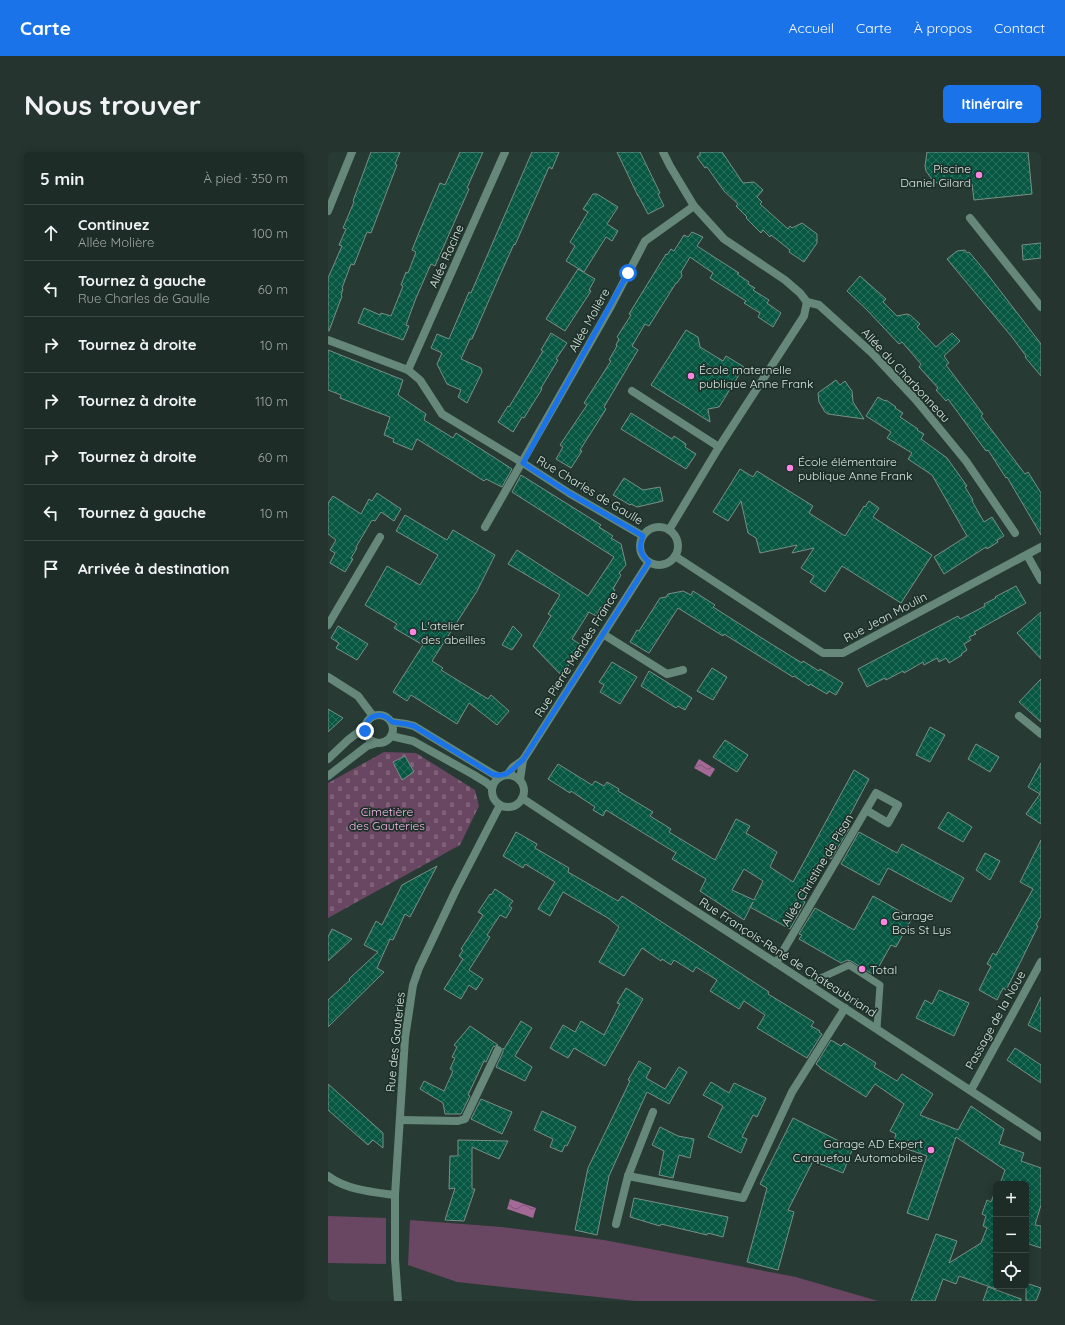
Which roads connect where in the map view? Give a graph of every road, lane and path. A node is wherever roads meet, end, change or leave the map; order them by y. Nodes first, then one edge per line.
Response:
1 (352, 152) edge
2 (505, 152) edge
3 (664, 152) edge
4 (694, 206) junction
5 (328, 211) edge
6 (970, 218) dead end
7 (807, 302) junction
8 (1041, 307) edge
9 (328, 340) edge
10 (408, 370) junction
11 (632, 391) dead end
12 (719, 447) junction
13 (523, 463) junction
14 (485, 527) dead end
15 (669, 530) junction
16 (1015, 533) dead end
17 (643, 536) junction
18 (380, 537) dead end
19 (1041, 547) edge
20 (1028, 555) junction
21 (675, 556) junction
22 (649, 562) junction
23 (1041, 580) edge
24 (328, 624) edge
25 (603, 634) junction
26 (683, 670) dead end
27 (328, 677) edge
28 (373, 716) junction
29 (1019, 716) dead end
30 (392, 722) junction
31 (365, 727) junction
32 (1041, 734) edge
33 (391, 736) junction
34 (377, 743) junction
35 (328, 759) edge
36 (523, 760) junction
37 (328, 776) edge
38 (504, 776) junction
39 (520, 780) junction
40 (492, 788) junction
41 (522, 798) junction
42 (500, 805) junction
43 (866, 810) dead end
44 (776, 962) junction
45 (1041, 962) edge
46 (808, 984) junction
47 (845, 1008) junction
48 (877, 1028) junction
49 (498, 1050) dead end
50 (971, 1090) junction
51 (653, 1112) dead end
52 (400, 1120) junction
53 (1041, 1136) edge
54 (328, 1176) edge
55 (628, 1176) junction
56 (395, 1195) junction
57 (616, 1224) dead end
58 (398, 1301) edge

1 - 5 street
2 - 10 street, Allée Racine
3 - 4 street, Allée du Charbonneau
4 - 7 street, Allée du Charbonneau
4 - 13 street, Allée Molière
6 - 8 street
7 - 12 street
7 - 16 street, Allée du Charbonneau
9 - 10 street, Rue Charles de Gaulle
10 - 13 street, Rue Charles de Gaulle
11 - 12 street
12 - 15 street
13 - 14 street, Allée Molière
13 - 17 street, Rue Charles de Gaulle
15 - 17 street
15 - 21 street
17 - 22 street
18 - 24 street
19 - 20 street, Rue Jean Moulin
20 - 21 street, Rue Jean Moulin
20 - 23 street
21 - 22 street
22 - 25 street, Rue Pierre Mendès France
25 - 26 street
25 - 36 street, Rue Pierre Mendès France
27 - 28 street
28 - 30 street
28 - 31 street
29 - 32 street
30 - 33 street
30 - 38 street
31 - 34 street
31 - 35 street
33 - 34 street
33 - 40 street
34 - 37 street
36 - 38 street, Rue Pierre Mendès France
36 - 39 street, Rue Pierre Mendès France
38 - 39 street
38 - 40 street
39 - 41 street
40 - 42 street
41 - 42 street
41 - 44 street, Rue François-René de Chateaubriand
42 - 52 street, Rue des Gauteries
43 - 44 street, Allée Christine de Pisan
44 - 46 street, Rue François-René de Chateaubriand
45 - 50 street, Passage de la Noue
46 - 47 street, Rue François-René de Chateaubriand
46 - 48 lane
47 - 48 street, Rue François-René de Chateaubriand
47 - 55 street
48 - 50 street, Rue François-René de Chateaubriand
49 - 52 street
50 - 53 street, Rue François-René de Chateaubriand
51 - 55 street
52 - 56 street, Rue des Gauteries
54 - 56 street
55 - 57 street
56 - 58 street, Rue des Gauteries

